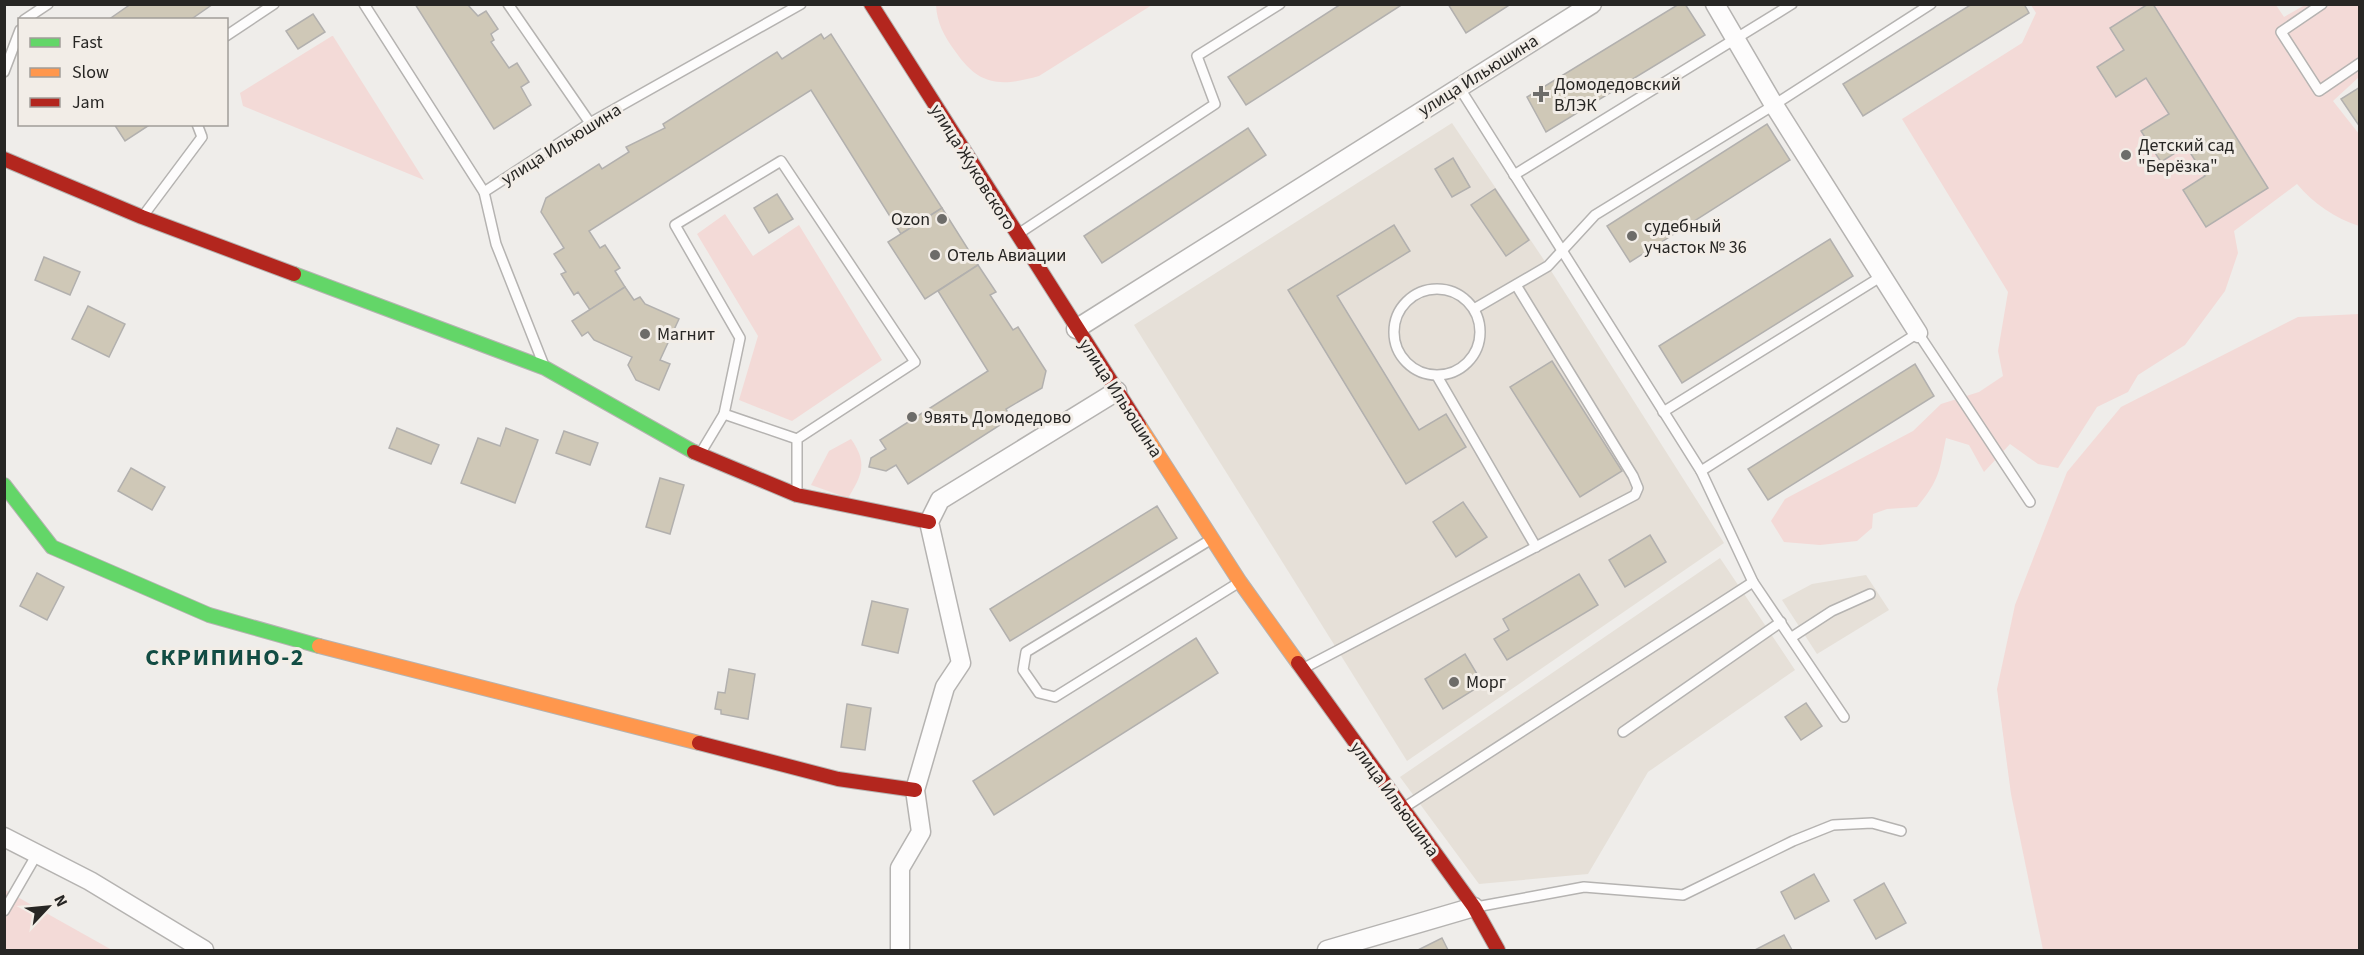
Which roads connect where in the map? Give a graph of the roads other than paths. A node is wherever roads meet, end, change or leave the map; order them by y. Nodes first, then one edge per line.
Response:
1 (48, 4) edge
2 (274, 4) edge
3 (364, 4) edge
4 (508, 4) edge
5 (801, 4) edge
6 (871, 4) edge
7 (1280, 4) edge
8 (1592, 4) edge
9 (1715, 4) edge
10 (1792, 4) edge
11 (1931, 4) edge
12 (2322, 4) edge
13 (27, 18) edge
14 (18, 35) edge
15 (228, 35) edge
16 (1735, 39) junction
17 (2360, 63) edge
18 (4, 72) edge
19 (1459, 87) junction
20 (1774, 105) junction
21 (590, 123) junction
22 (198, 126) edge
23 (4, 159) edge
24 (1514, 175) junction
25 (484, 192) junction
26 (142, 217) junction
27 (1016, 235) junction
28 (1563, 250) junction
29 (1882, 276) junction
30 (1516, 285) junction
31 (1474, 309) junction
32 (1076, 329) junction
33 (1918, 333) junction
34 (545, 368) junction
35 (1437, 376) junction
36 (1117, 391) junction
37 (1663, 412) junction
38 (724, 414) junction
39 (797, 439) junction
40 (699, 455) junction
41 (1701, 471) junction
42 (4, 484) edge
43 (796, 495) junction
44 (2030, 502) dead end
45 (929, 522) junction
46 (1212, 539) junction
47 (1536, 547) junction
48 (1240, 582) junction
49 (1753, 582) junction
50 (1870, 594) dead end
51 (1781, 622) junction
52 (1792, 637) junction
53 (1301, 669) junction
54 (1844, 717) dead end
55 (1623, 732) dead end
56 (915, 790) junction
57 (1402, 809) junction
58 (1901, 831) dead end
59 (4, 837) edge
60 (37, 854) junction
61 (1474, 907) junction
62 (4, 911) edge
63 (204, 951) edge
64 (900, 951) edge
65 (1327, 951) edge
66 (1498, 951) edge

1 - 13 lane
2 - 15 lane
3 - 25 lane
4 - 21 lane
5 - 21 lane, улица Ильюшина
6 - 27 street, улица Жуковского
7 - 27 lane
8 - 19 street, улица Ильюшина
9 - 16 street
10 - 16 lane
11 - 20 lane
12 - 17 lane
14 - 18 lane
16 - 20 street
16 - 24 lane
19 - 24 lane
19 - 32 street, улица Ильюшина
20 - 28 lane
20 - 29 street
21 - 25 lane, улица Ильюшина
22 - 26 lane
23 - 26 street
24 - 28 lane
25 - 34 lane, улица Ильюшина
26 - 34 street
27 - 32 street, улица Жуковского
28 - 30 lane
28 - 37 lane
29 - 33 street
29 - 37 lane
30 - 31 lane
30 - 47 lane
31 - 35 lane
31 - 35 lane
32 - 36 street, улица Ильюшина
33 - 41 lane
33 - 44 lane
34 - 40 street
35 - 47 lane
36 - 45 street
36 - 46 street, улица Ильюшина
37 - 41 lane
38 - 39 lane
38 - 39 lane
38 - 40 lane
39 - 43 lane
40 - 43 street
41 - 49 lane
42 - 56 street
43 - 45 street
45 - 56 street
46 - 48 street, улица Ильюшина
46 - 48 lane
47 - 53 lane
48 - 53 street, улица Ильюшина
49 - 51 lane
49 - 57 lane
50 - 52 lane
51 - 52 lane
51 - 55 lane
52 - 54 lane
53 - 57 street, улица Ильюшина
56 - 64 street
57 - 61 street, улица Ильюшина
58 - 61 lane
59 - 60 street
60 - 62 lane
60 - 63 street
61 - 65 street
61 - 66 street, улица Ильюшина

